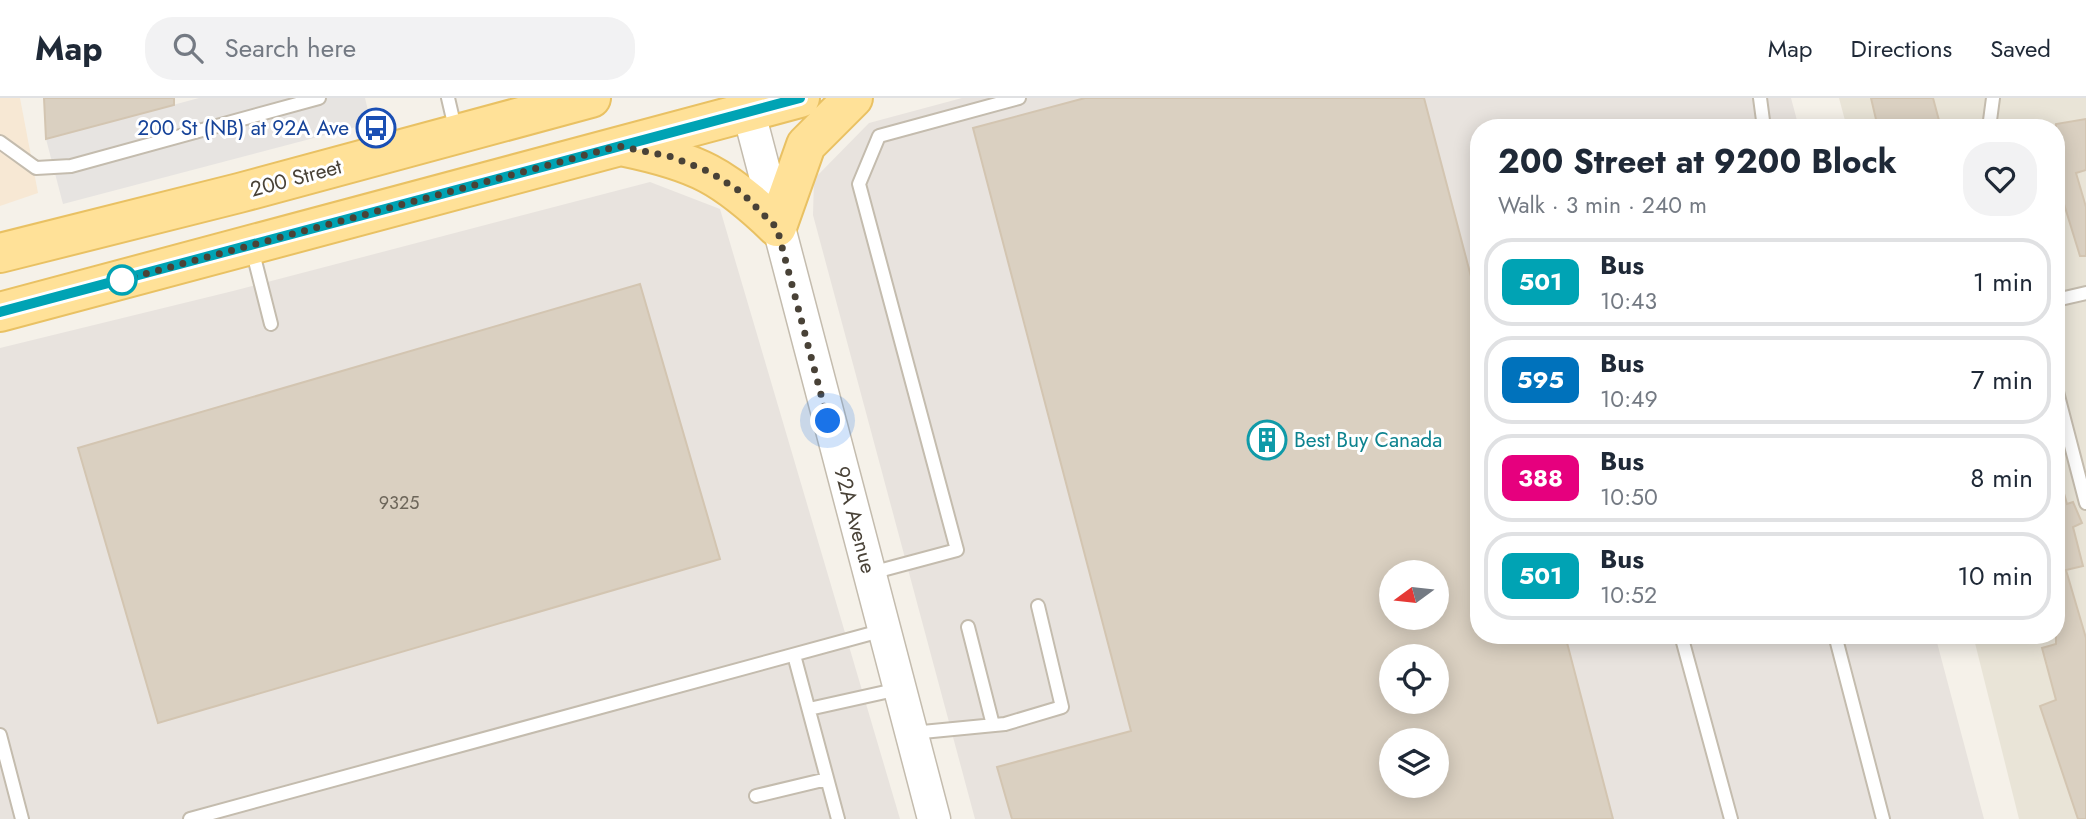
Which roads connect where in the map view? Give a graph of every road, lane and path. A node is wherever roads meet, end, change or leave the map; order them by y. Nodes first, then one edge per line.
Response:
1 (319, 98) edge
2 (591, 98) edge
3 (800, 98) edge
4 (853, 98) edge
5 (1019, 98) edge
6 (1760, 98) edge
7 (1993, 98) edge
8 (746, 105) edge
9 (453, 116) edge
10 (1763, 119) edge
11 (1990, 119) edge
12 (0, 142) edge
13 (619, 146) junction
14 (777, 228) junction
15 (251, 246) junction
16 (0, 253) edge
17 (2086, 293) edge
18 (2065, 298) edge
19 (0, 312) edge
20 (271, 324) dead end
21 (2065, 422) edge
22 (2086, 503) edge
23 (869, 573) junction
24 (1038, 606) dead end
25 (968, 627) dead end
26 (884, 630) junction
27 (1683, 644) edge
28 (1837, 644) edge
29 (794, 655) junction
30 (900, 688) junction
31 (809, 709) junction
32 (993, 725) junction
33 (911, 733) junction
34 (0, 735) edge
35 (827, 779) junction
36 (756, 796) dead end
37 (22, 819) edge
38 (190, 819) edge
39 (838, 819) edge
40 (934, 819) edge
41 (1731, 819) edge
42 (1884, 819) edge

1 - 12 lane
2 - 9 main road, 200 Street
3 - 8 main road
4 - 14 main road
5 - 23 lane
6 - 10 lane
7 - 11 lane
8 - 13 main road
8 - 14 street, 92A Avenue
9 - 16 main road, 200 Street
13 - 14 main road
13 - 15 main road
14 - 23 street, 92A Avenue
15 - 19 main road
15 - 20 lane
17 - 18 lane
21 - 22 lane
23 - 26 street, 92A Avenue
24 - 32 lane
25 - 32 lane
26 - 29 lane
26 - 30 street, 92A Avenue
27 - 41 lane
28 - 42 lane
29 - 31 lane
29 - 38 lane
30 - 31 lane
30 - 33 street, 92A Avenue
31 - 35 lane
32 - 33 lane
33 - 40 street, 92A Avenue
34 - 37 lane
35 - 36 lane
35 - 39 lane

